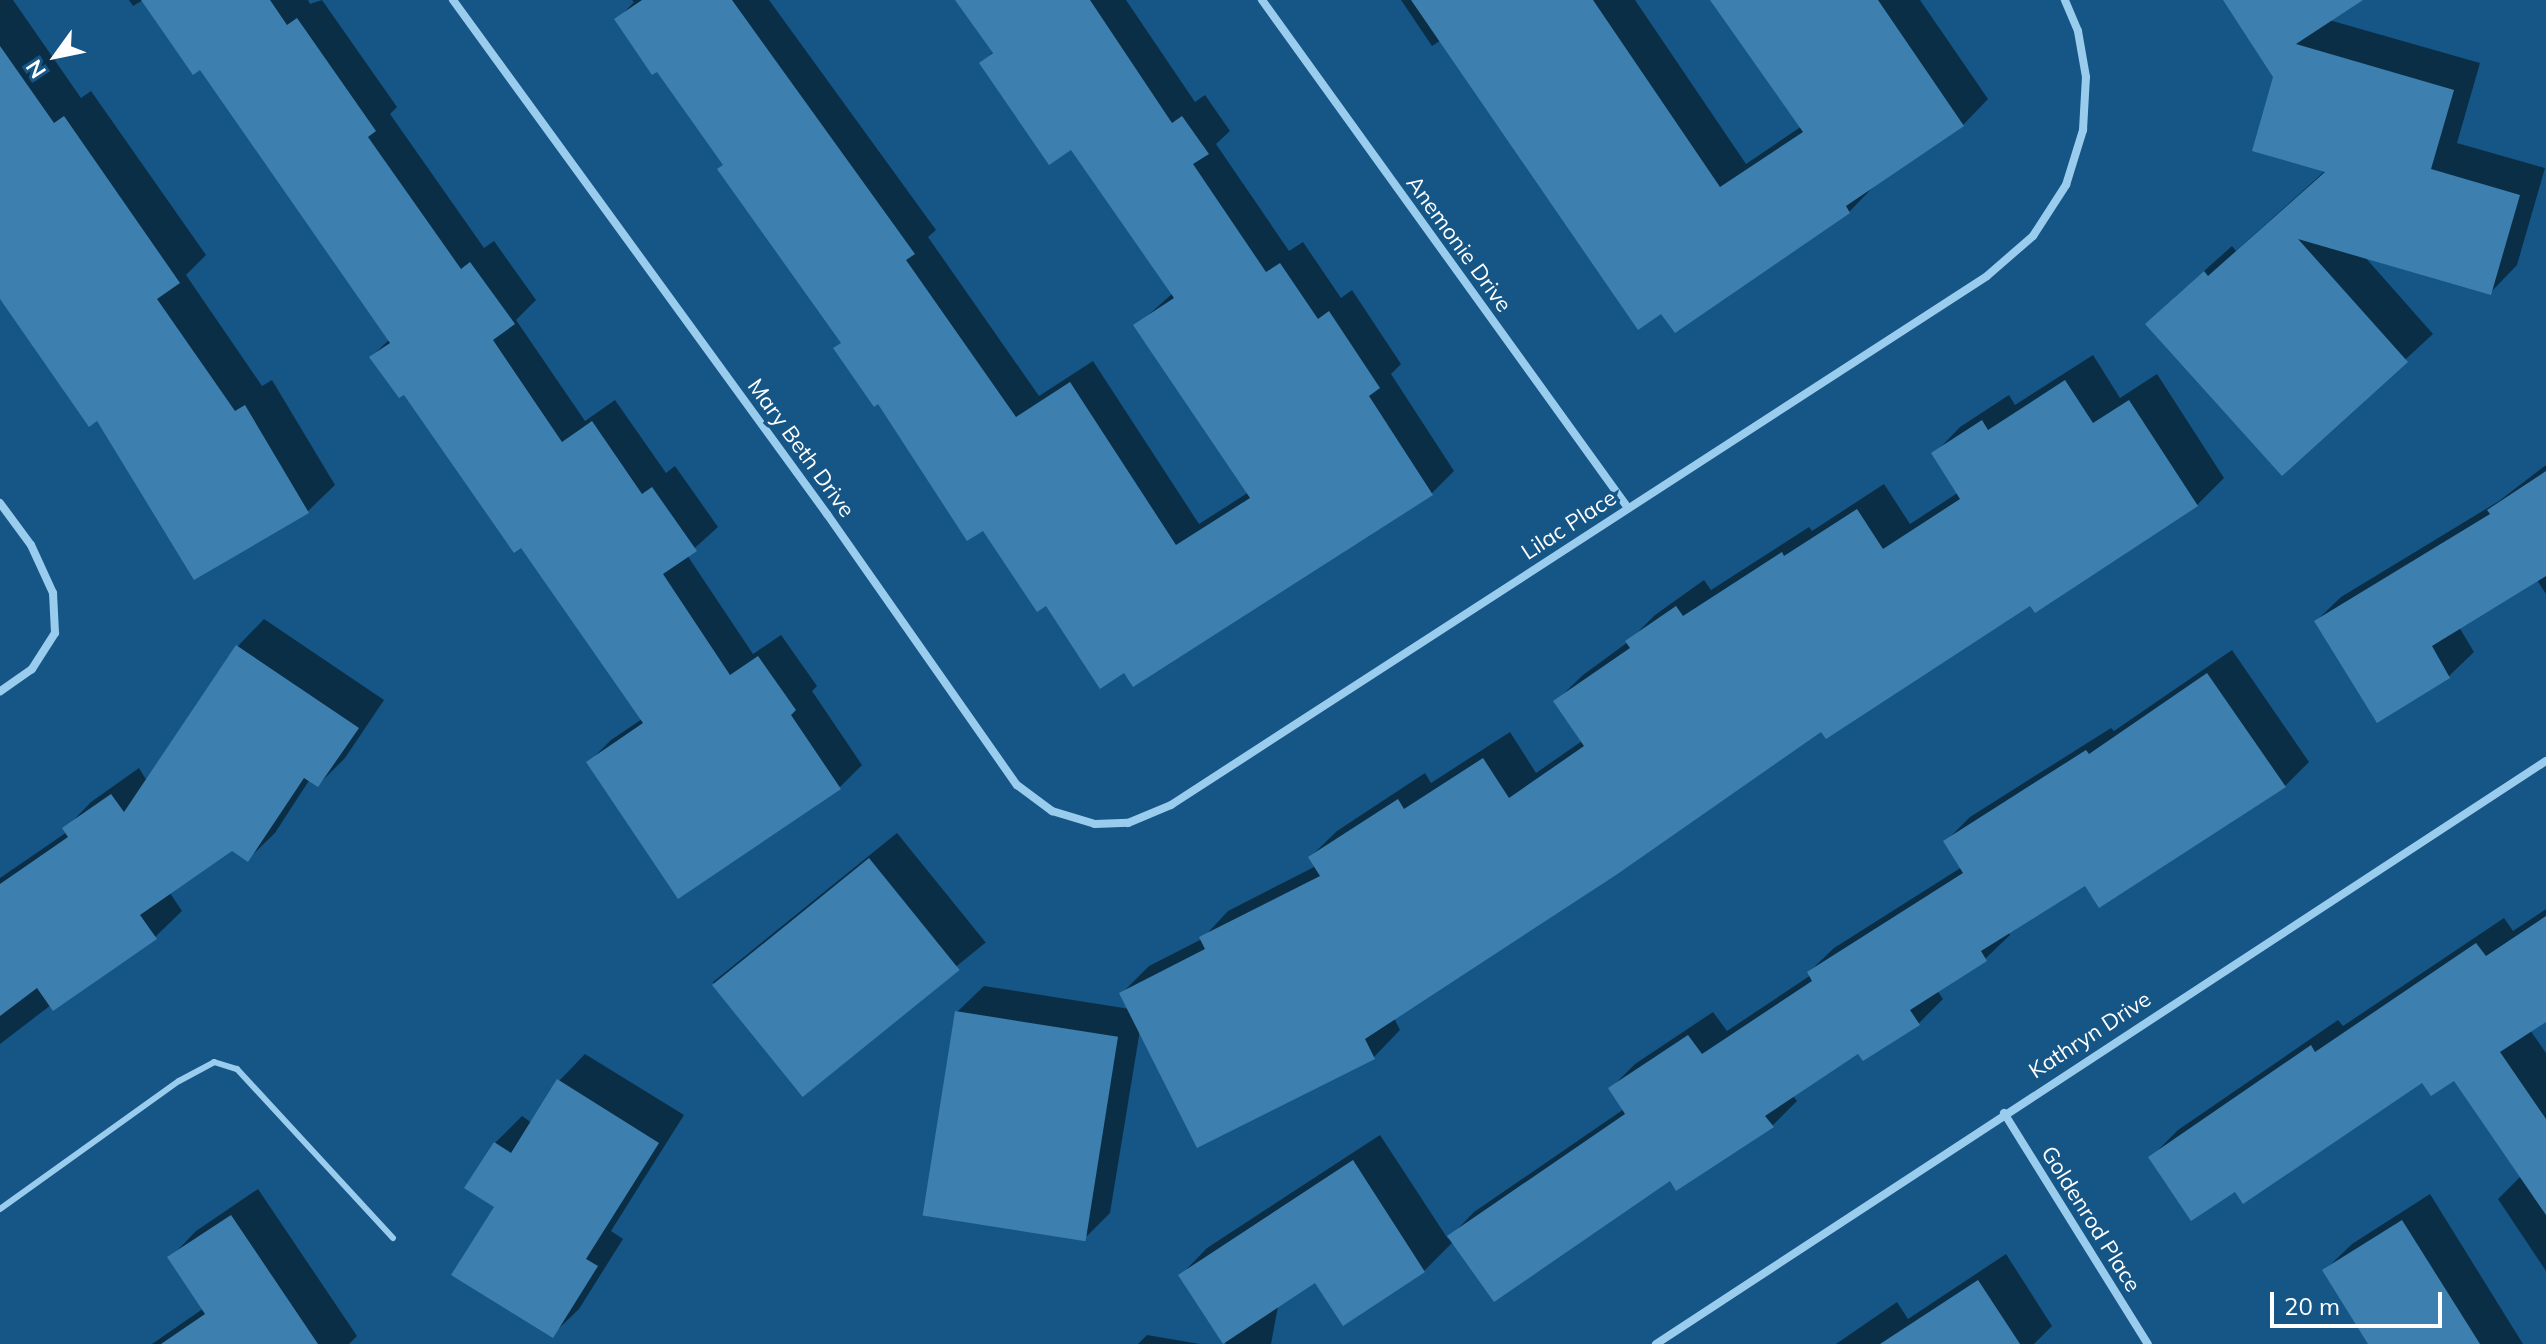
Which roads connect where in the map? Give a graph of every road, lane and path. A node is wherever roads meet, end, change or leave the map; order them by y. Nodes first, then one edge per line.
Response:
1 (453, 0) edge
2 (1262, 0) edge
3 (2065, 0) edge
4 (0, 503) edge
5 (1628, 508) junction
6 (0, 691) edge
7 (2546, 761) edge
8 (1171, 805) joint
9 (2004, 1113) junction
10 (0, 1209) edge
11 (393, 1238) dead end
12 (1656, 1344) edge
13 (2148, 1344) edge

1 - 8 street, Mary Beth Drive
2 - 5 street, Anemonie Drive
3 - 5 street, Lilac Place
4 - 6 street
5 - 8 street, Lilac Place
7 - 9 street, Kathryn Drive
9 - 12 street, Kathryn Drive
9 - 13 street, Goldenrod Place
10 - 11 lane

